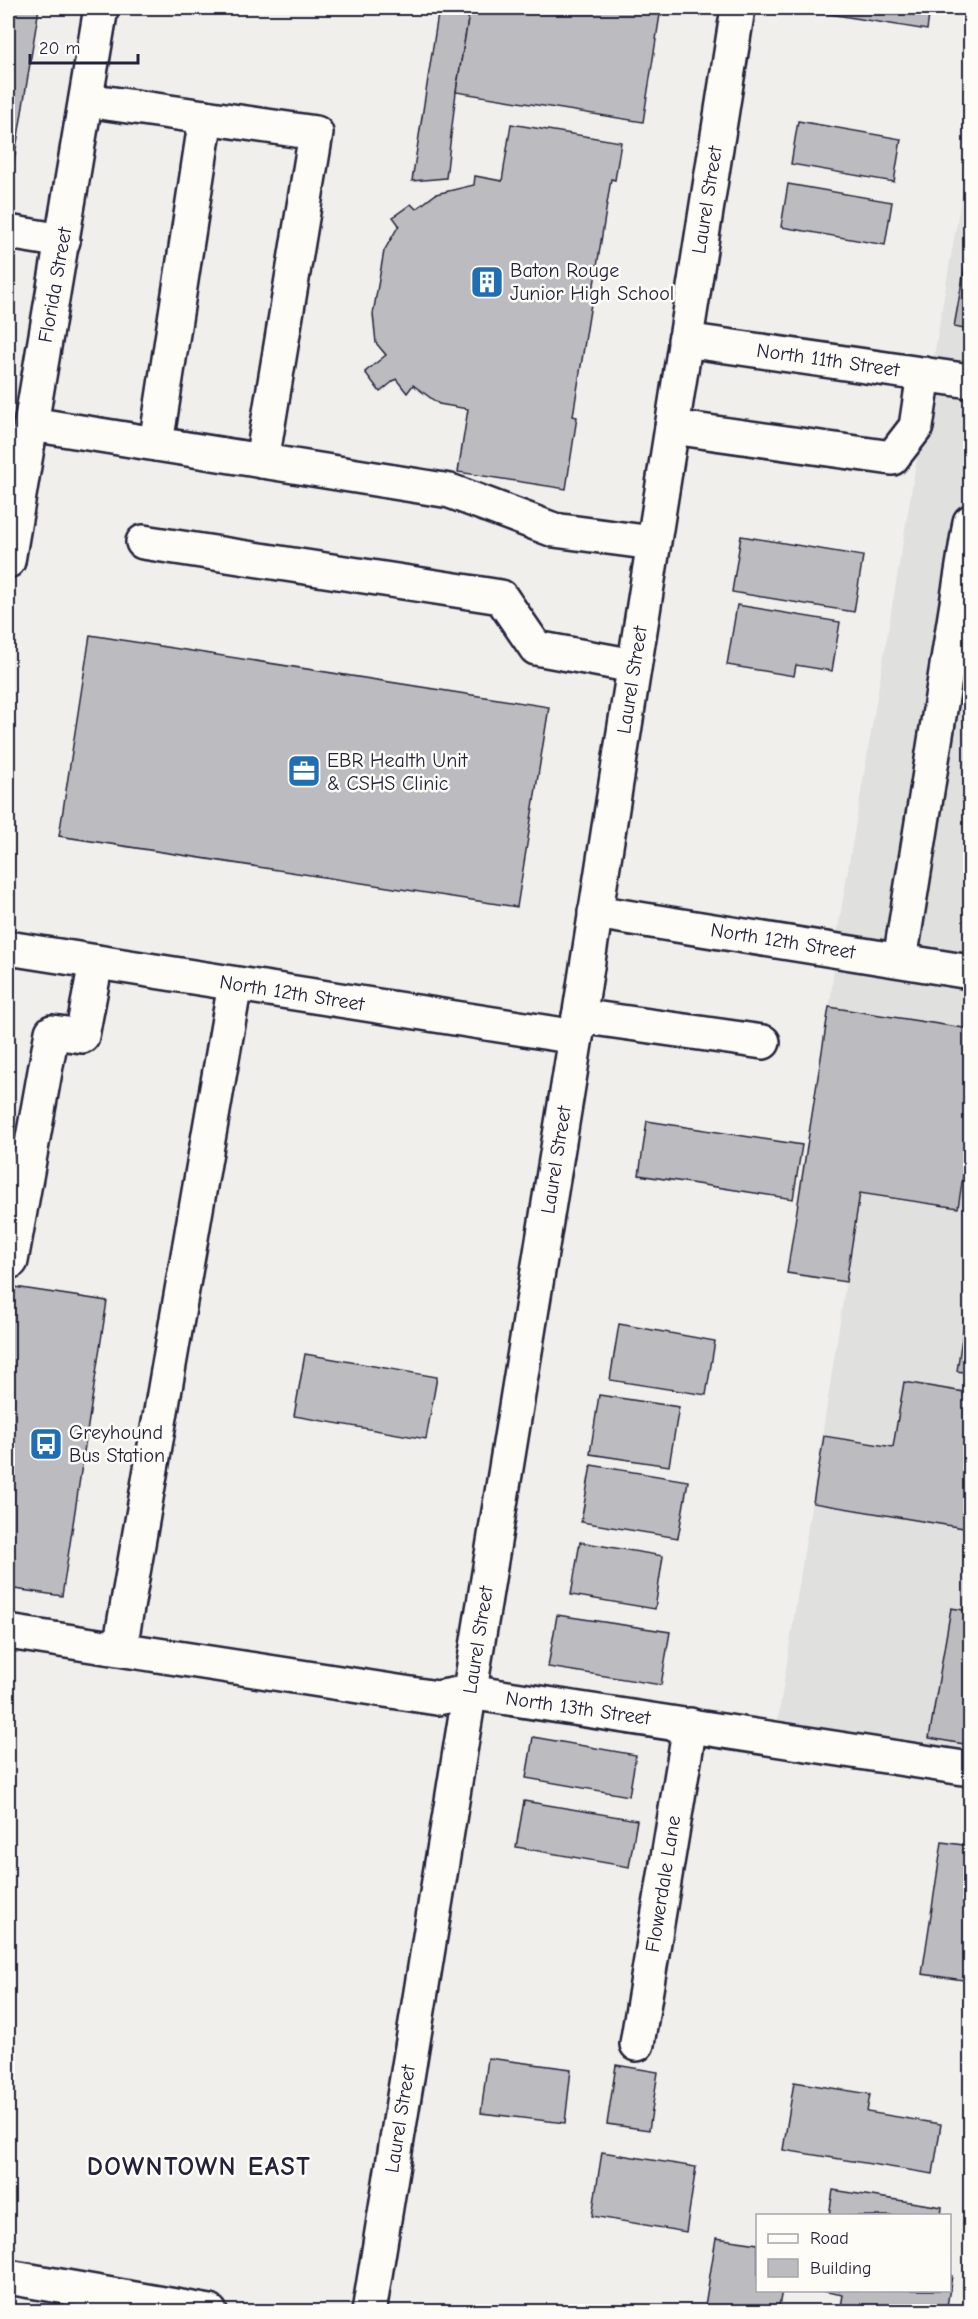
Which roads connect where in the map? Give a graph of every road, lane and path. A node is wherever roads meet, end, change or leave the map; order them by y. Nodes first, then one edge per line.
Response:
1 (101, 8) edge
2 (738, 8) edge
3 (86, 100) junction
4 (206, 117) junction
5 (8, 232) edge
6 (63, 241) junction
7 (685, 340) junction
8 (924, 374) junction
9 (970, 381) edge
10 (32, 424) junction
11 (672, 427) junction
12 (156, 444) junction
13 (262, 460) junction
14 (970, 522) edge
15 (143, 542) dead end
16 (653, 543) junction
17 (8, 561) edge
18 (965, 592) edge
19 (634, 666) junction
20 (595, 912) junction
21 (8, 948) edge
22 (900, 960) junction
23 (96, 962) junction
24 (970, 972) edge
25 (235, 984) junction
26 (577, 1026) junction
27 (763, 1042) dead end
28 (8, 1261) edge
29 (8, 1632) edge
30 (120, 1648) junction
31 (469, 1692) junction
32 (690, 1725) junction
33 (970, 1769) edge
34 (637, 2044) dead end
35 (8, 2277) edge
36 (61, 2299) edge
37 (210, 2312) edge
38 (369, 2312) edge

1 - 3 street, Florida Street
2 - 7 street, Laurel Street
3 - 4 street
3 - 6 street, Florida Street
4 - 12 street
4 - 13 street
5 - 6 street
6 - 10 street, Florida Street
7 - 8 street, North 11th Street
7 - 11 street, Laurel Street
8 - 9 street, North 11th Street
8 - 11 street
10 - 12 street
10 - 17 street, Florida Street
11 - 16 street, Laurel Street
12 - 13 street
13 - 16 street
14 - 18 street
15 - 19 street
16 - 19 street, Laurel Street
18 - 22 street
19 - 20 street, Laurel Street
20 - 22 street, North 12th Street
20 - 26 street, Laurel Street
21 - 23 street, North 12th Street
22 - 24 street, North 12th Street
23 - 25 street, North 12th Street
23 - 28 street
25 - 26 street, North 12th Street
25 - 30 street
26 - 27 street, North 12th Street
26 - 31 street, Laurel Street
29 - 30 street, North 13th Street
30 - 31 street, North 13th Street
31 - 32 street, North 13th Street
31 - 38 street, Laurel Street
32 - 33 street, North 13th Street
32 - 34 street, Flowerdale Lane
35 - 36 street
36 - 37 street

